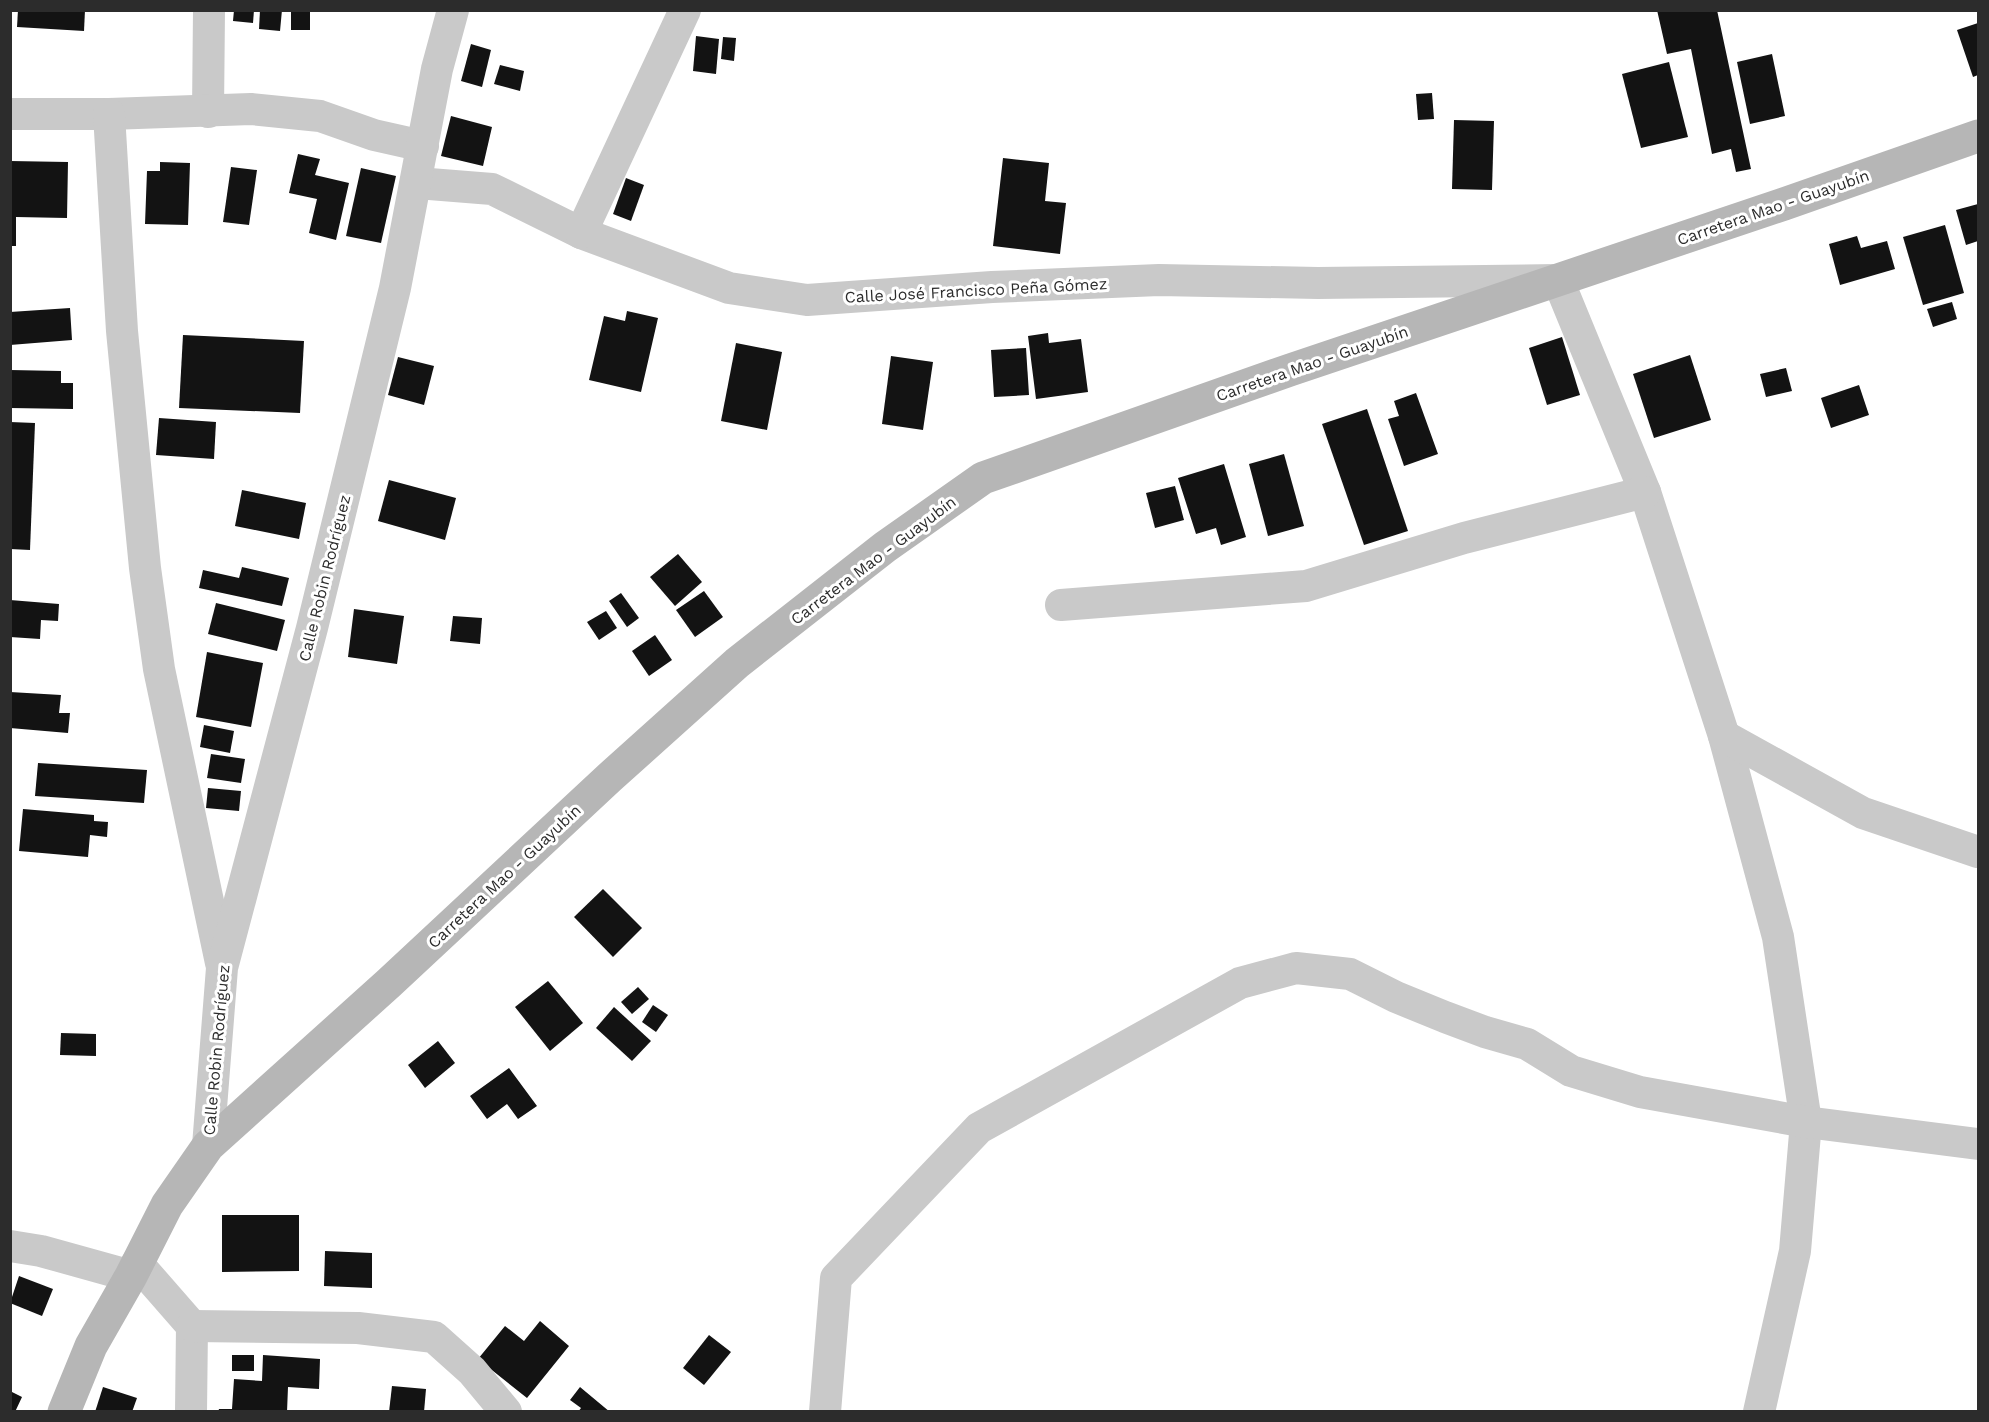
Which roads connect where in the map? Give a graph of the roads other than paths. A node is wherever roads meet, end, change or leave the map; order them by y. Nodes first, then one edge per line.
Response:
1 (210, 10) edge
2 (453, 10) edge
3 (685, 10) edge
4 (208, 112) junction
5 (10, 114) edge
6 (109, 114) junction
7 (1978, 136) edge
8 (423, 146) junction
9 (417, 183) junction
10 (581, 233) junction
11 (1558, 280) junction
12 (1645, 492) junction
13 (1062, 605) dead end
14 (1724, 736) junction
15 (1978, 852) edge
16 (222, 968) junction
17 (1806, 1122) junction
18 (1978, 1144) edge
19 (208, 1146) junction
20 (10, 1246) edge
21 (134, 1269) junction
22 (192, 1326) junction
23 (64, 1412) edge
24 (191, 1412) edge
25 (507, 1412) edge
26 (825, 1412) edge
27 (1759, 1412) edge

1 - 4 street
2 - 8 street, Calle Robin Rodríguez
3 - 10 street
4 - 6 street
4 - 8 street
5 - 6 street
6 - 16 street
7 - 11 main road, Carretera Mao - Guayubín
8 - 9 street, Calle Robin Rodríguez
9 - 10 street, Calle José Francisco Peña Gómez
9 - 16 street, Calle Robin Rodríguez
10 - 11 street, Calle José Francisco Peña Gómez
11 - 12 street
11 - 19 main road, Carretera Mao - Guayubín
12 - 13 street
12 - 14 street
14 - 15 street
14 - 17 street
16 - 19 street, Calle Robin Rodríguez
17 - 18 street
17 - 26 street
17 - 27 street
19 - 21 main road, Carretera Mao - Guayubín
20 - 21 street
21 - 22 street
21 - 23 main road, Carretera Mao - Guayubín
22 - 24 street
22 - 25 street

